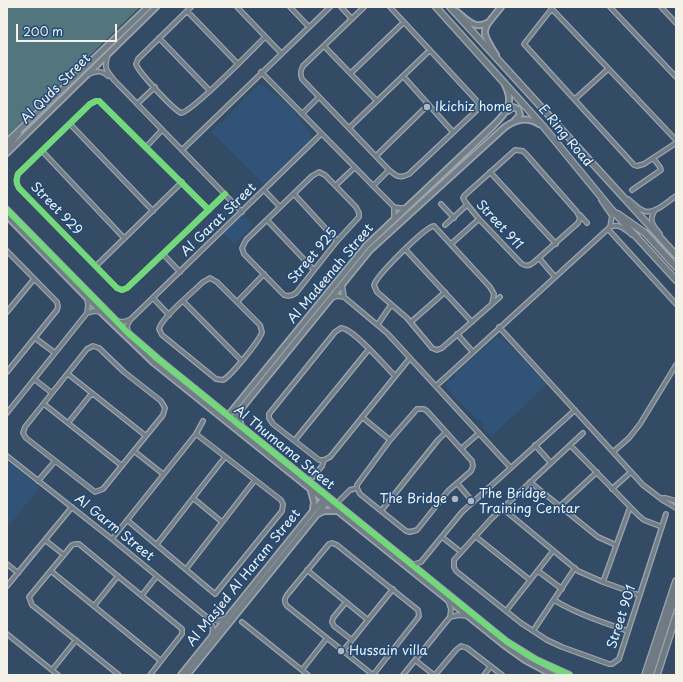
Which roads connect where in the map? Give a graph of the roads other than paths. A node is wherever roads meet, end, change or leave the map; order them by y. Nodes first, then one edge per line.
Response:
1 (148, 7) edge
2 (156, 7) edge
3 (191, 7) edge
4 (237, 7) edge
5 (330, 7) edge
6 (341, 7) edge
7 (364, 7) edge
8 (390, 7) edge
9 (436, 7) edge
10 (450, 7) edge
11 (501, 7) edge
12 (610, 7) edge
13 (661, 7) edge
14 (292, 8) edge
15 (552, 8) edge
16 (187, 11) junction
17 (352, 19) junction
18 (404, 22) junction
19 (676, 23) edge
20 (487, 24) junction
21 (309, 27) junction
22 (265, 37) junction
23 (159, 38) junction
24 (324, 46) junction
25 (430, 50) junction
26 (109, 52) junction
27 (281, 53) junction
28 (500, 62) junction
29 (238, 64) junction
30 (608, 69) junction
31 (261, 72) junction
32 (351, 73) junction
33 (85, 76) junction
34 (403, 76) junction
35 (500, 77) junction
36 (676, 77) edge
37 (114, 80) junction
38 (155, 88) junction
39 (210, 91) junction
40 (319, 97) junction
41 (575, 99) junction
42 (377, 101) junction
43 (137, 104) junction
44 (428, 104) junction
45 (506, 112) junction
46 (302, 114) junction
47 (513, 121) junction
48 (70, 124) junction
49 (543, 126) junction
50 (24, 127) junction
51 (349, 128) junction
52 (162, 130) junction
53 (453, 132) junction
54 (321, 134) junction
55 (7, 142) edge
56 (676, 142) edge
57 (146, 147) junction
58 (7, 148) edge
59 (182, 150) junction
60 (42, 151) junction
61 (7, 153) edge
62 (376, 156) junction
63 (653, 158) junction
64 (354, 168) junction
65 (390, 170) junction
66 (490, 172) junction
67 (182, 182) junction
68 (336, 185) junction
69 (373, 186) junction
70 (594, 188) junction
71 (264, 190) junction
72 (617, 190) junction
73 (632, 190) dead end
74 (225, 194) junction
75 (294, 194) junction
76 (676, 196) edge
77 (442, 204) dead end
78 (467, 205) junction
79 (280, 207) junction
80 (394, 207) junction
81 (406, 207) junction
82 (611, 209) junction
83 (7, 210) edge
84 (209, 210) junction
85 (654, 210) junction
86 (153, 211) junction
87 (242, 212) junction
88 (579, 215) junction
89 (7, 216) edge
90 (454, 218) junction
91 (394, 219) junction
92 (480, 219) junction
93 (267, 220) junction
94 (587, 223) dead end
95 (446, 225) dead end
96 (608, 228) junction
97 (124, 238) junction
98 (337, 241) junction
99 (452, 244) junction
100 (556, 244) junction
101 (645, 247) junction
102 (669, 248) junction
103 (405, 249) junction
104 (7, 251) edge
105 (163, 254) junction
106 (676, 255) edge
107 (539, 258) junction
108 (96, 266) junction
109 (676, 267) edge
110 (314, 270) junction
111 (180, 272) junction
112 (264, 274) junction
113 (555, 277) junction
114 (34, 279) junction
115 (676, 280) edge
116 (342, 284) junction
117 (445, 292) junction
118 (344, 296) junction
119 (86, 297) junction
120 (500, 297) dead end
121 (153, 298) junction
122 (330, 298) junction
123 (183, 301) junction
124 (237, 302) junction
125 (492, 304) junction
126 (676, 304) edge
127 (391, 305) junction
128 (7, 312) edge
129 (101, 312) junction
130 (87, 313) junction
131 (169, 315) junction
132 (130, 320) junction
133 (116, 321) junction
134 (411, 322) junction
135 (472, 322) junction
136 (378, 324) junction
137 (499, 327) junction
138 (129, 334) junction
139 (457, 334) junction
140 (35, 338) junction
141 (369, 349) junction
142 (473, 352) junction
143 (55, 354) junction
144 (410, 358) junction
145 (241, 360) junction
146 (676, 365) edge
147 (7, 372) edge
148 (68, 374) junction
149 (395, 376) junction
150 (34, 379) junction
151 (436, 386) junction
152 (52, 393) junction
153 (92, 393) junction
154 (44, 404) junction
155 (238, 409) junction
156 (220, 410) junction
157 (575, 410) junction
158 (7, 412) edge
159 (362, 417) junction
160 (228, 419) junction
161 (203, 421) dead end
162 (68, 423) junction
163 (242, 428) junction
164 (446, 432) junction
165 (479, 433) junction
166 (583, 433) dead end
167 (196, 434) junction
168 (146, 436) junction
169 (295, 440) junction
170 (390, 440) junction
171 (535, 445) junction
172 (570, 445) junction
173 (461, 449) junction
174 (134, 451) junction
175 (613, 452) junction
176 (7, 456) edge
177 (225, 457) junction
178 (324, 460) junction
179 (55, 462) junction
180 (551, 463) junction
181 (122, 466) junction
182 (510, 467) junction
183 (597, 472) junction
184 (632, 472) junction
185 (163, 474) junction
186 (313, 477) dead end
187 (255, 480) junction
188 (38, 481) junction
189 (530, 482) junction
190 (457, 483) junction
191 (357, 488) junction
192 (612, 489) junction
193 (310, 490) junction
194 (193, 498) junction
195 (661, 498) junction
196 (327, 500) junction
197 (340, 500) dead end
198 (676, 501) edge
199 (473, 502) junction
200 (630, 506) junction
201 (72, 507) junction
202 (559, 507) junction
203 (502, 508) junction
204 (676, 508) edge
205 (313, 511) junction
206 (381, 511) junction
207 (338, 512) junction
208 (317, 514) junction
209 (666, 514) dead end
210 (127, 520) junction
211 (222, 522) junction
212 (662, 527) junction
213 (475, 536) junction
214 (442, 537) junction
215 (112, 539) junction
216 (45, 540) junction
217 (157, 544) junction
218 (616, 545) junction
219 (554, 551) junction
220 (461, 552) junction
221 (64, 555) junction
222 (421, 562) junction
223 (7, 564) edge
224 (410, 565) junction
225 (575, 568) junction
226 (186, 569) junction
227 (307, 570) junction
228 (51, 571) junction
229 (538, 571) junction
230 (18, 573) junction
231 (422, 574) junction
232 (118, 576) junction
233 (157, 576) junction
234 (530, 580) junction
235 (676, 581) edge
236 (603, 582) junction
237 (7, 586) edge
238 (393, 589) junction
239 (562, 589) junction
240 (676, 594) edge
241 (142, 595) junction
242 (639, 595) junction
243 (554, 600) junction
244 (448, 601) junction
245 (346, 602) junction
246 (94, 606) junction
247 (506, 611) junction
248 (467, 616) junction
249 (676, 616) edge
250 (450, 617) junction
251 (208, 618) junction
252 (227, 618) junction
253 (368, 620) junction
254 (242, 622) dead end
255 (533, 631) junction
256 (628, 631) junction
257 (7, 634) edge
258 (211, 637) junction
259 (327, 638) junction
260 (76, 640) junction
261 (352, 640) junction
262 (343, 651) junction
263 (416, 660) junction
264 (161, 661) junction
265 (490, 667) junction
266 (52, 670) junction
267 (302, 670) junction
268 (58, 675) edge
269 (119, 675) edge
270 (150, 675) edge
271 (180, 675) edge
272 (187, 675) edge
273 (308, 675) edge
274 (373, 675) edge
275 (403, 675) edge
276 (435, 675) edge
277 (484, 675) edge
278 (502, 675) edge
279 (553, 675) edge
280 (569, 675) edge
281 (644, 675) edge
282 (650, 675) edge
283 (656, 675) edge

1 - 50 street, Al Quds Street
2 - 26 street, Al Quds Street
3 - 16 street
4 - 22 street
5 - 21 street
6 - 17 street
7 - 17 street
8 - 18 street
9 - 35 main road, E Ring Road
10 - 20 street
10 - 28 main road, E Ring Road
11 - 20 street
12 - 36 street
13 - 19 street
14 - 21 street
15 - 30 street
15 - 41 street
16 - 23 street
16 - 29 street
17 - 24 street
18 - 25 street
18 - 32 street
20 - 28 street
21 - 27 street
22 - 27 street
22 - 29 street
23 - 38 street
23 - 39 street
24 - 32 street
24 - 40 street
25 - 34 street
25 - 53 street
26 - 33 street, Al Quds Street
26 - 37 street
27 - 31 street
28 - 72 main road, E Ring Road
29 - 39 street
30 - 41 street
30 - 56 street
31 - 46 street
31 - 59 street
32 - 42 street
33 - 37 street
33 - 61 street, Al Quds Street
34 - 42 street
34 - 44 street
35 - 45 street
35 - 49 main road, E Ring Road
37 - 43 street
38 - 39 street
38 - 43 street
40 - 46 street
40 - 51 street
41 - 63 street
42 - 51 street
43 - 52 street
44 - 53 street
44 - 62 street
45 - 47 street
45 - 81 street, Al Madeenah Street
46 - 54 street
47 - 49 street
47 - 116 street, Al Madeenah Street
48 - 57 street, Street 929
48 - 60 street, Street 929
48 - 86 street
49 - 70 main road, E Ring Road
50 - 55 street, Al Quds Street
50 - 58 street
51 - 62 street
52 - 57 street
52 - 59 street
53 - 65 street
54 - 64 street
54 - 71 street, Al Garat Street
56 - 63 street
57 - 67 street, Street 929
59 - 74 street
60 - 97 street
60 - 108 street, Street 929
62 - 65 street
63 - 73 street
64 - 68 street
64 - 69 street
65 - 69 street
66 - 78 street, Street 911
66 - 88 street, Street 911
66 - 100 street
67 - 84 street, Street 929
67 - 86 street
68 - 75 street, Street 925
68 - 98 street, Street 925
69 - 80 street
70 - 82 main road, E Ring Road
70 - 96 street
71 - 79 street
71 - 87 street, Al Garat Street
72 - 85 street
72 - 102 main road, E Ring Road
74 - 84 street, Street 929
74 - 87 street
75 - 79 street, Street 925
75 - 98 street
76 - 85 street
77 - 90 street
78 - 90 street
78 - 92 street, Street 911
79 - 93 street, Street 925
80 - 81 street
80 - 91 street
81 - 91 street, Al Madeenah Street
82 - 101 main road, E Ring Road
82 - 109 main road
83 - 133 street, Al Thumama Street
84 - 105 street, Street 929
85 - 102 street
86 - 97 street
87 - 111 street, Al Garat Street
88 - 94 street, Street 911
88 - 100 street, Street 911
89 - 119 street, Al Thumama Street
90 - 95 street
91 - 155 street, Al Madeenah Street
92 - 99 street
92 - 107 street, Street 911
93 - 110 street
93 - 112 street, Street 925
96 - 101 street
96 - 113 street
96 - 126 street
97 - 108 street
98 - 110 street, Street 925
99 - 103 street
99 - 125 street
100 - 107 street, Street 911
101 - 115 main road, E Ring Road
102 - 106 main road, E Ring Road
103 - 117 street
103 - 127 street
104 - 114 street
105 - 108 street, Street 929
105 - 111 street
107 - 113 street
110 - 112 street, Street 925
111 - 121 street, Al Garat Street
112 - 124 street
113 - 137 street
114 - 128 street
114 - 140 street
116 - 118 street
116 - 122 street, Al Madeenah Street
117 - 134 street
117 - 135 street
118 - 122 street
118 - 136 street
119 - 129 street, Al Thumama Street
119 - 130 street
120 - 125 street
121 - 131 street
121 - 132 street, Al Garat Street
122 - 155 street, Al Madeenah Street
123 - 124 street
123 - 131 street
123 - 145 street
124 - 145 street
125 - 135 street
127 - 134 street
127 - 136 street
129 - 130 street
129 - 160 street, Al Thumama Street
130 - 143 street
131 - 145 street
132 - 133 street
132 - 138 street
133 - 138 street, Al Thumama Street
134 - 139 street
135 - 139 street
136 - 144 street
137 - 142 street
137 - 157 street
138 - 156 street, Al Thumama Street
139 - 142 street
140 - 143 street
140 - 147 street
141 - 149 street
141 - 169 street
141 - 169 street
142 - 151 street
143 - 150 street
144 - 149 street
144 - 151 street
146 - 175 street
148 - 152 street
148 - 153 street
148 - 168 street
149 - 159 street
150 - 152 street
150 - 158 street
151 - 165 street
152 - 154 street
153 - 162 street
153 - 168 street
154 - 162 street
154 - 179 street
155 - 156 street
155 - 160 street, Al Madeenah Street
155 - 163 street
156 - 160 street, Al Thumama Street
157 - 171 street
157 - 175 street
159 - 170 street
159 - 178 street
160 - 163 street, Al Thumama Street
160 - 193 street, Al Thumama Street
161 - 167 street
162 - 181 street
163 - 196 street, Al Thumama Street
164 - 170 street
164 - 173 street
164 - 206 street
165 - 173 street
165 - 182 street
166 - 172 street, Street 901
167 - 177 street
167 - 185 street
168 - 174 street
169 - 178 street
170 - 191 street
171 - 180 street
171 - 182 street
172 - 180 street, Street 901
172 - 183 street
173 - 190 street
174 - 181 street
174 - 185 street
175 - 184 street
176 - 188 street, Al Garm Street
177 - 187 street
177 - 194 street
178 - 186 street
179 - 181 street
179 - 188 street
180 - 189 street, Street 901
182 - 199 street
183 - 192 street
183 - 202 street
184 - 192 street
184 - 195 street
185 - 210 street
187 - 211 street
187 - 226 street
188 - 201 street, Al Garm Street
189 - 202 street
189 - 203 street, Street 901
190 - 199 street
190 - 206 street
191 - 197 street
191 - 206 street
192 - 200 street
193 - 196 street, Al Thumama Street
193 - 205 street
194 - 211 street
194 - 217 street
195 - 198 street
195 - 204 street
196 - 205 street, Al Masjed Al Haram Street
196 - 207 street, Al Thumama Street
196 - 208 street, Al Masjed Al Haram Street
196 - 224 street, Al Thumama Street
199 - 214 street
200 - 212 street
200 - 218 street
201 - 215 street, Al Garm Street
201 - 216 street
202 - 218 street
203 - 213 street, Street 901
203 - 219 street
205 - 252 street, Al Masjed Al Haram Street
207 - 208 street
207 - 244 street, Al Thumama Street
208 - 272 street, Al Masjed Al Haram Street
209 - 212 street, Street 901
210 - 215 street
210 - 217 street
211 - 226 street
212 - 242 street, Street 901
213 - 220 street, Street 901
213 - 234 street
214 - 220 street
214 - 222 street
215 - 233 street, Al Garm Street
216 - 221 street
216 - 230 street
217 - 226 street
218 - 236 street
219 - 225 street
219 - 229 street
220 - 247 street, Street 901
221 - 228 street
221 - 232 street
222 - 224 street
222 - 231 street
223 - 230 street
224 - 231 street, Al Thumama Street
225 - 236 street
225 - 239 street
227 - 238 street
227 - 245 street
227 - 259 street
228 - 246 street
228 - 260 street
229 - 234 street
229 - 239 street
230 - 237 street
231 - 280 street, Al Thumama Street
232 - 241 street
232 - 246 street
233 - 241 street
233 - 251 street, Al Garm Street
234 - 247 street
235 - 281 main road
236 - 242 street
238 - 253 street
238 - 274 street
239 - 243 street
240 - 282 main road
241 - 264 street
242 - 256 street, Street 901
243 - 255 street
243 - 256 street
244 - 248 street, Al Thumama Street
244 - 250 street
245 - 253 street
245 - 261 street
246 - 264 street
247 - 255 street, Street 901
248 - 250 street
248 - 279 street, Al Thumama Street
249 - 283 main road
250 - 263 street
251 - 252 street
251 - 258 street
252 - 258 street, Al Masjed Al Haram Street
253 - 261 street
254 - 267 street
255 - 256 street, Street 901
257 - 266 street
258 - 271 street, Al Masjed Al Haram Street
259 - 262 street
259 - 267 street
260 - 266 street
260 - 269 street
261 - 262 street
262 - 274 street
263 - 275 street
263 - 276 street
264 - 270 street
265 - 276 street
265 - 277 street
265 - 278 street
266 - 268 street
267 - 273 street

